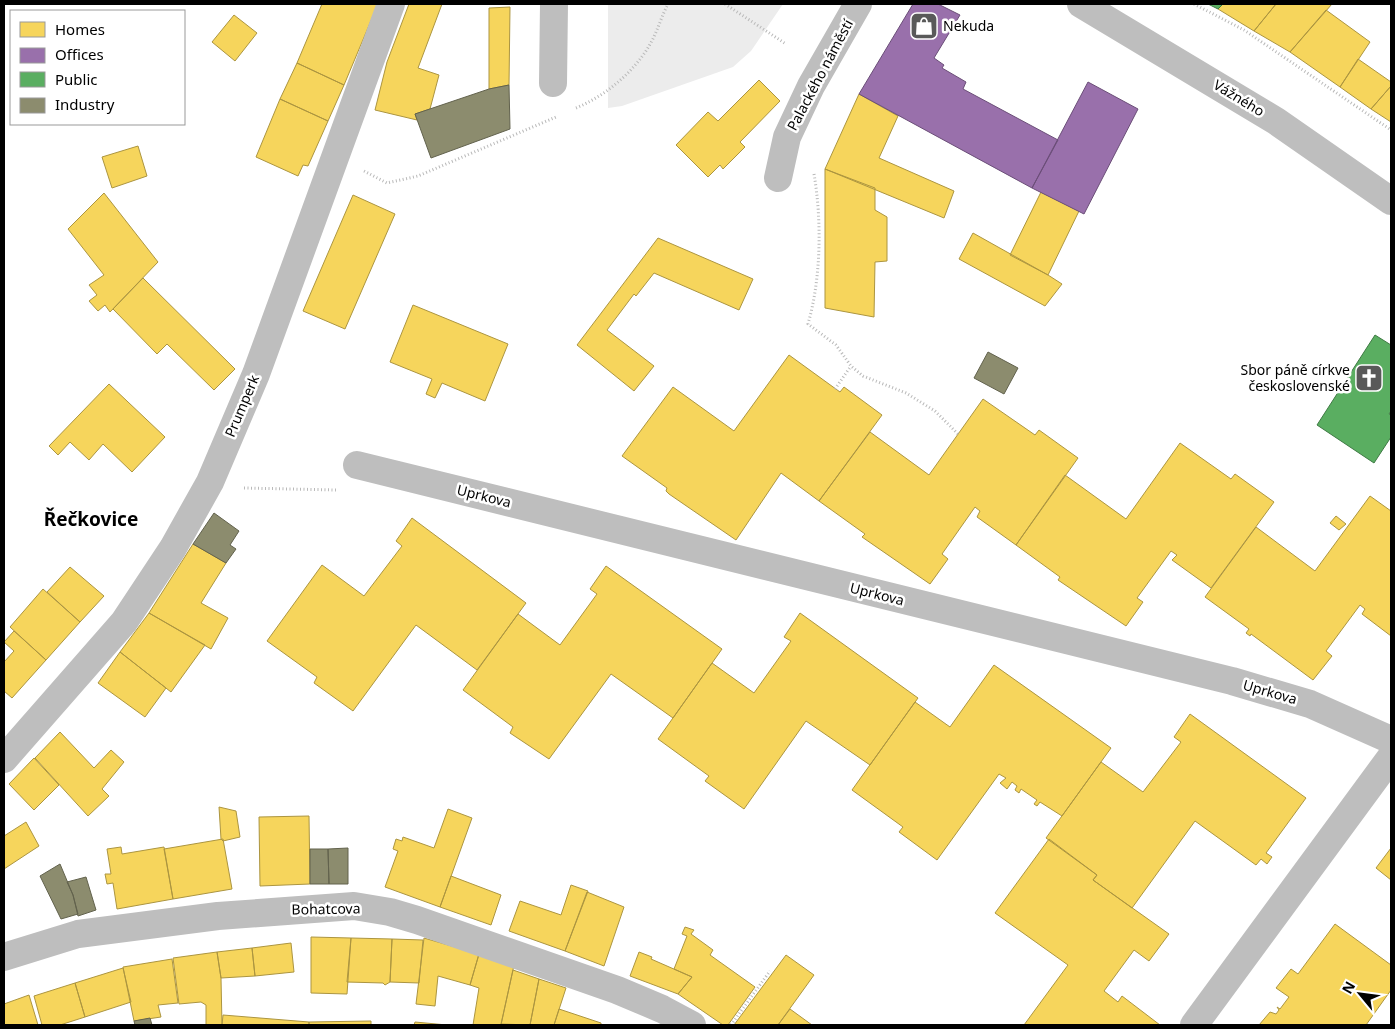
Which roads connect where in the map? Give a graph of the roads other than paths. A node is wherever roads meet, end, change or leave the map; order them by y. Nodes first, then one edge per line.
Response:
1 (391, 4) edge
2 (554, 4) edge
3 (858, 4) edge
4 (1081, 4) edge
5 (553, 83) dead end
6 (778, 178) dead end
7 (1391, 201) edge
8 (357, 465) road end
9 (1391, 740) edge
10 (1391, 757) edge
11 (4, 759) edge
12 (4, 957) edge
13 (692, 1025) edge
14 (1194, 1025) edge

1 - 11 street, Prumperk
2 - 5 street
3 - 6 street, Palackého náměstí
4 - 7 street, Vážného
8 - 9 street, Uprkova
10 - 14 street
12 - 13 street, Bohatcova

